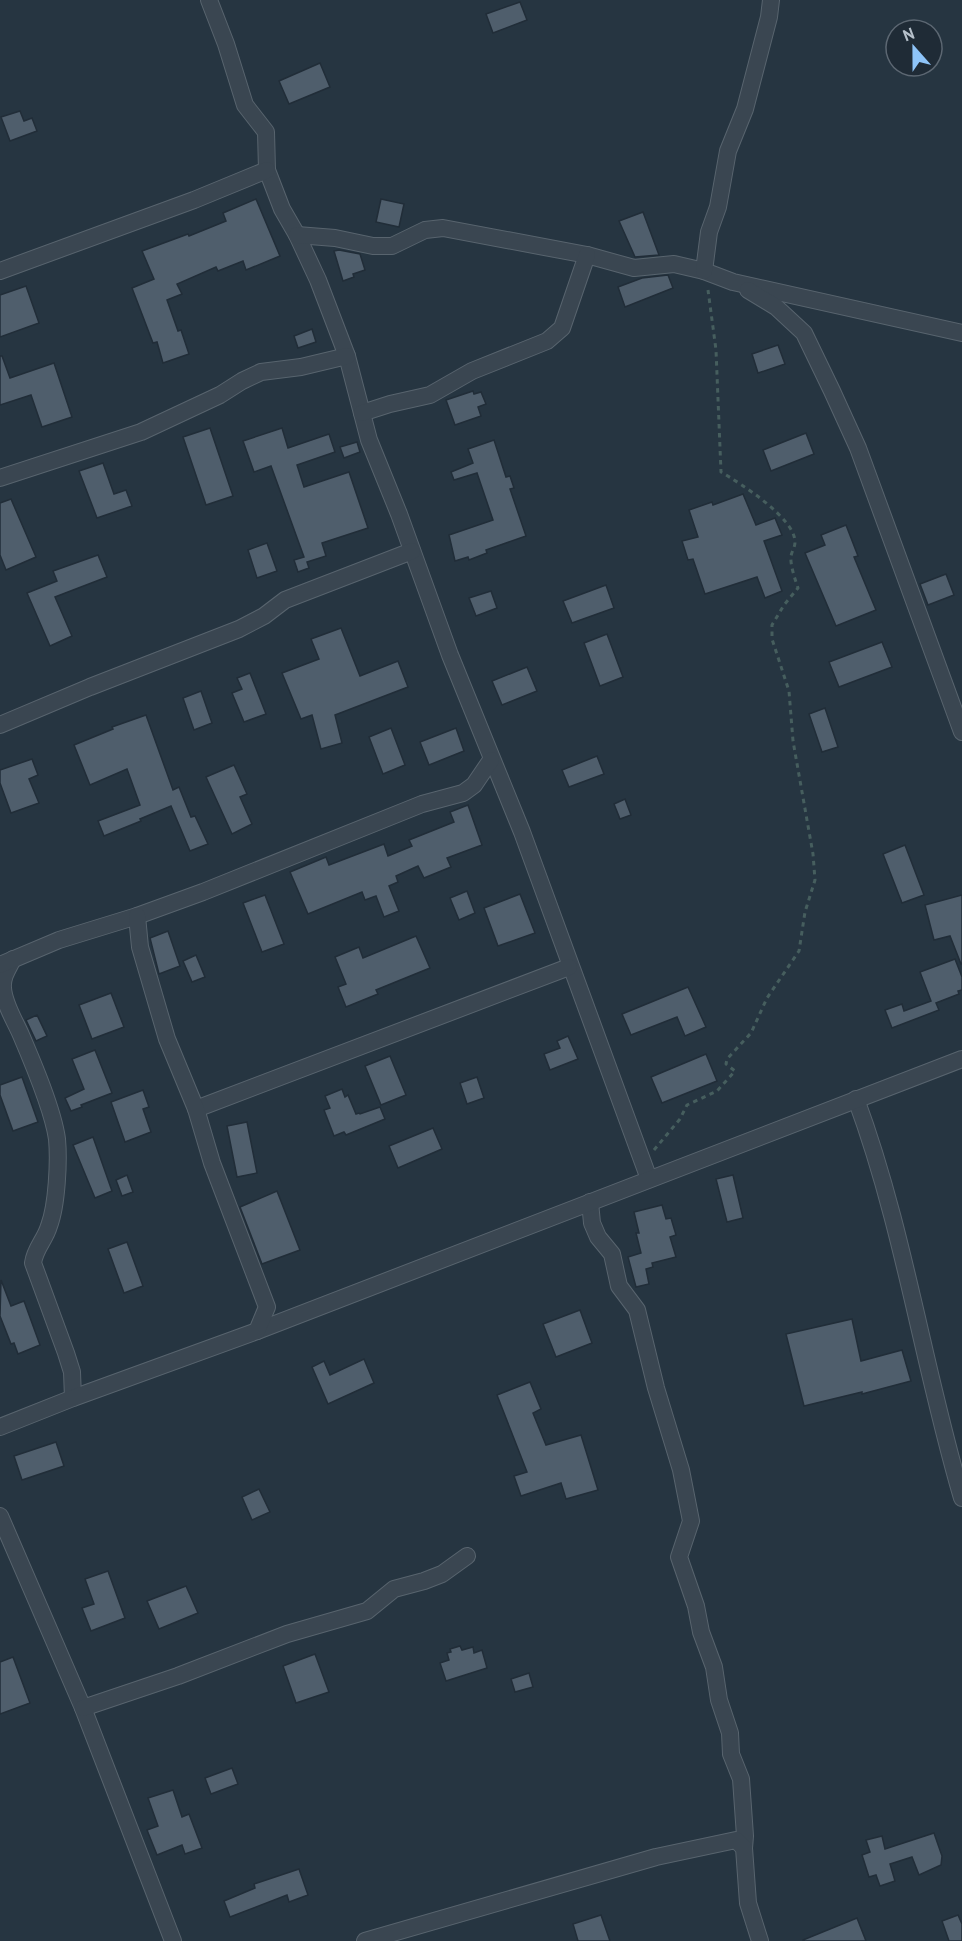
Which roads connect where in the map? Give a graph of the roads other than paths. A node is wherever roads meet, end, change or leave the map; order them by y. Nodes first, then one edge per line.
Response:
1 (209, 0) edge
2 (771, 0) edge
3 (267, 170) junction
4 (297, 235) junction
5 (587, 255) junction
6 (0, 271) edge
7 (704, 271) junction
8 (733, 282) junction
9 (962, 333) edge
10 (347, 356) junction
11 (362, 413) junction
12 (0, 478) edge
13 (412, 551) junction
14 (0, 725) edge
15 (962, 732) edge
16 (491, 760) junction
17 (137, 916) junction
18 (7, 962) edge
19 (569, 967) junction
20 (962, 1059) edge
21 (856, 1099) junction
22 (196, 1110) junction
23 (646, 1171) junction
24 (590, 1202) junction
25 (257, 1331) junction
26 (73, 1398) junction
27 (0, 1427) edge
28 (962, 1498) edge
29 (0, 1516) edge
30 (467, 1556) dead end
31 (83, 1708) junction
32 (744, 1848) junction
33 (173, 1941) edge
34 (364, 1941) edge
35 (760, 1941) edge

1 - 3 street
2 - 7 street
3 - 4 street
3 - 6 street
4 - 5 street
4 - 10 street
5 - 7 street
5 - 11 street
7 - 8 street
8 - 9 street
8 - 15 street
10 - 11 street
10 - 12 street
11 - 13 street
13 - 14 street
13 - 16 street
16 - 17 street
16 - 19 street
17 - 18 street
17 - 22 street
18 - 26 street
19 - 22 street
19 - 23 street
20 - 21 street
21 - 23 street
21 - 28 street
22 - 25 street
23 - 24 street
24 - 25 street
24 - 32 street
25 - 26 street
26 - 27 street
29 - 31 street
30 - 31 street
31 - 33 street
32 - 34 street
32 - 35 street

